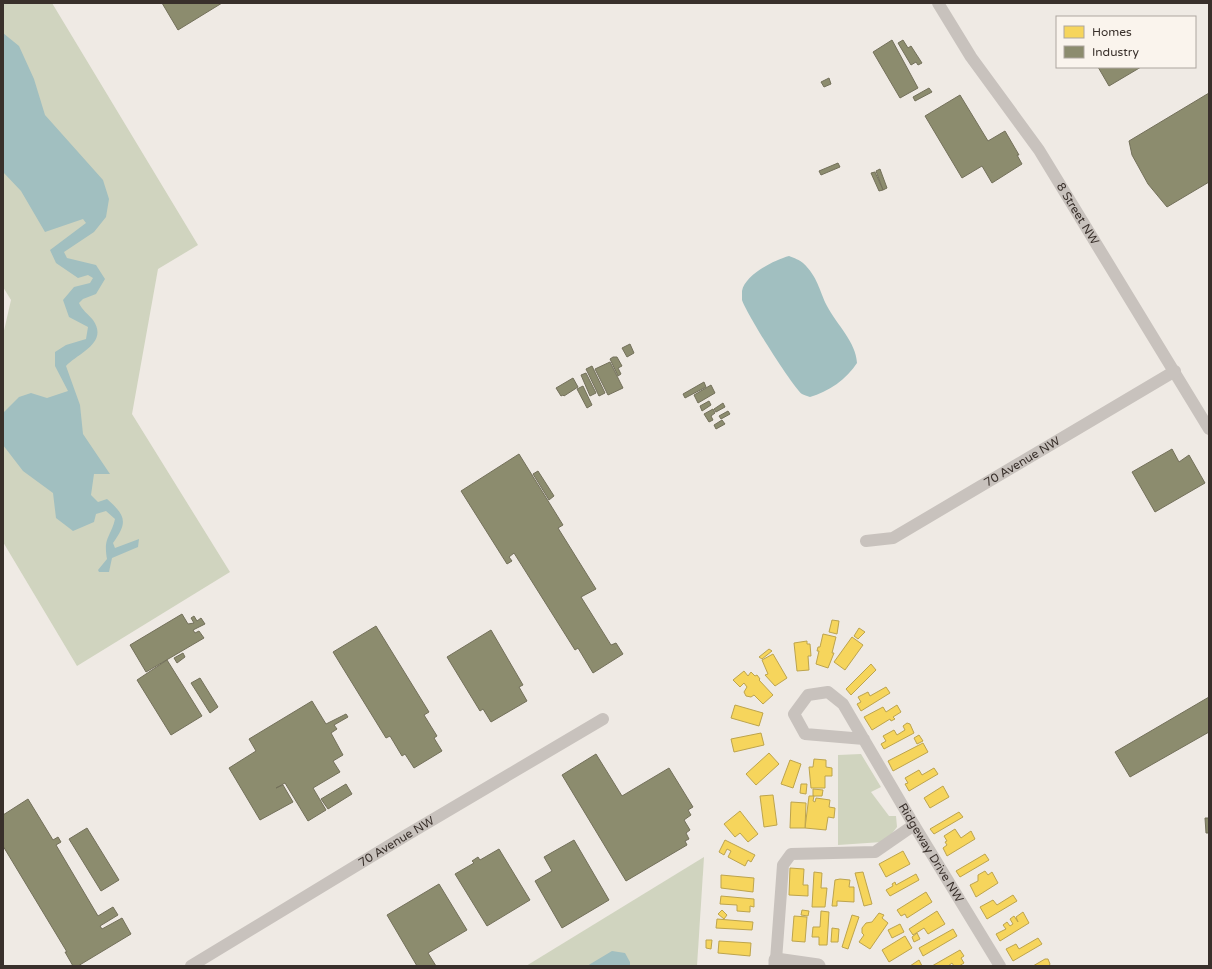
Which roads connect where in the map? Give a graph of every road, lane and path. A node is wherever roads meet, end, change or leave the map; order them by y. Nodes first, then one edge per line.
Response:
1 (938, 3) edge
2 (1175, 371) junction
3 (1209, 429) edge
4 (866, 541) dead end
5 (603, 719) dead end
6 (864, 739) junction
7 (914, 825) junction
8 (776, 963) edge
9 (191, 966) edge
10 (818, 966) edge
11 (1000, 966) edge

1 - 2 street, 8 Street NW
2 - 3 street, 8 Street NW
2 - 4 street, 70 Avenue NW
5 - 9 street, 70 Avenue NW
6 - 6 street, Ridgeway Drive NW
6 - 7 street, Ridgeway Drive NW
7 - 8 street
7 - 11 street, Ridgeway Drive NW
8 - 10 street

